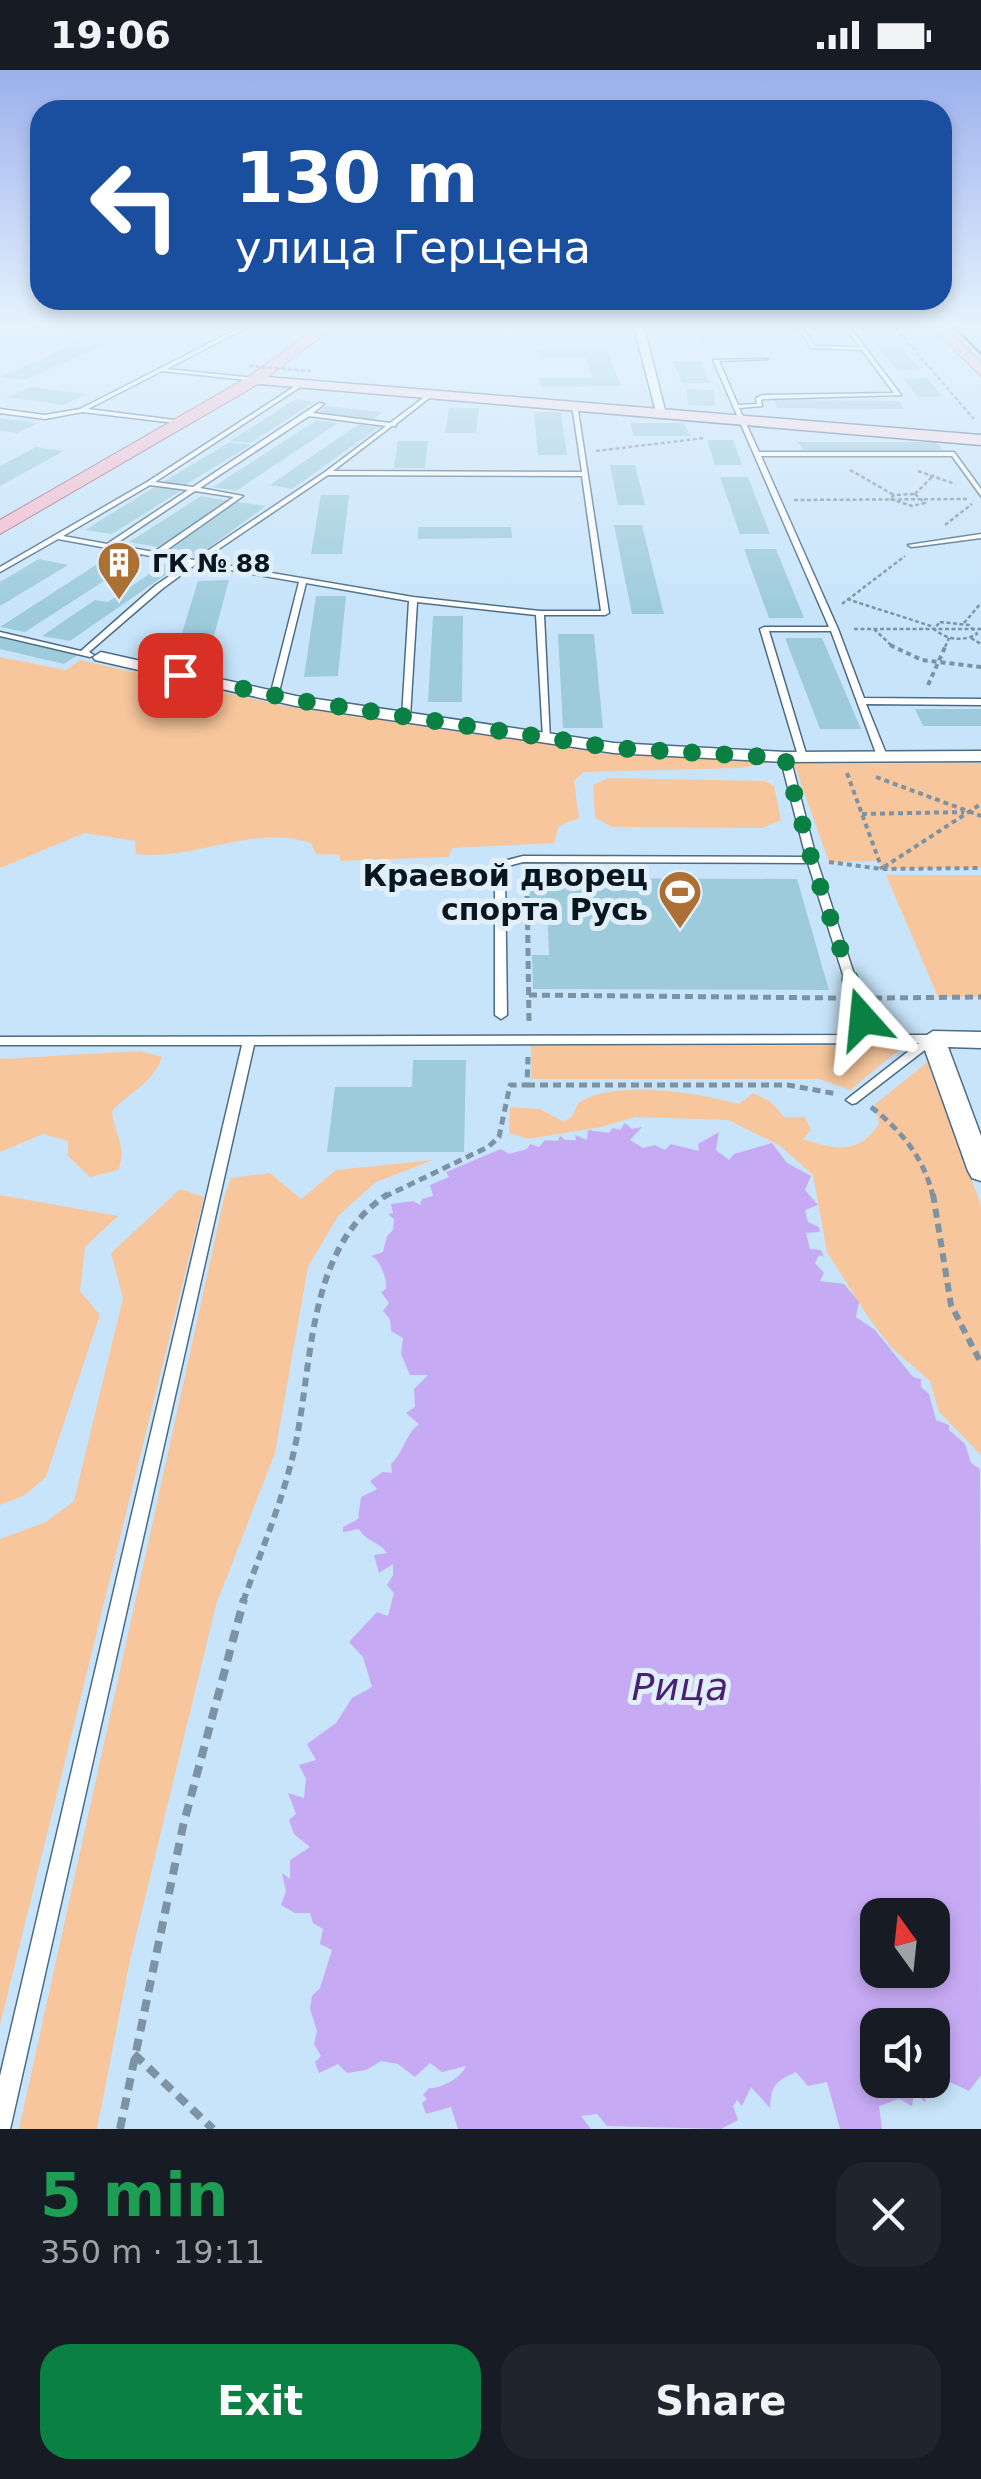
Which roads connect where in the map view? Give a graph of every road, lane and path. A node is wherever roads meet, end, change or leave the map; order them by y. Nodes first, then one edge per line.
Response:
1 (152, 419) edge
2 (187, 419) edge
3 (243, 419) edge
4 (300, 419) edge
5 (344, 419) edge
6 (402, 419) edge
7 (577, 419) edge
8 (742, 419) edge
9 (794, 419) edge
10 (182, 423) junction
11 (394, 426) junction
12 (981, 440) edge
13 (758, 454) junction
14 (954, 454) junction
15 (863, 468) dead end
16 (906, 470) dead end
17 (327, 473) junction
18 (586, 474) junction
19 (934, 475) junction
20 (148, 483) junction
21 (196, 490) junction
22 (915, 494) junction
23 (979, 494) edge
24 (892, 497) junction
25 (925, 499) junction
26 (778, 500) junction
27 (0, 528) edge
28 (981, 536) edge
29 (57, 537) junction
30 (110, 545) junction
31 (911, 545) dead end
32 (156, 554) junction
33 (195, 562) junction
34 (0, 570) edge
35 (302, 583) junction
36 (817, 590) junction
37 (413, 600) junction
38 (981, 603) edge
39 (540, 613) junction
40 (964, 623) junction
41 (934, 628) junction
42 (834, 629) junction
43 (874, 629) junction
44 (978, 629) edge
45 (0, 634) edge
46 (949, 638) junction
47 (971, 638) junction
48 (981, 644) edge
49 (92, 655) junction
50 (938, 664) junction
51 (981, 667) edge
52 (274, 696) junction
53 (861, 701) junction
54 (921, 701) junction
55 (981, 702) edge
56 (406, 717) junction
57 (548, 738) junction
58 (882, 756) junction
59 (981, 756) edge
60 (794, 758) junction
61 (981, 804) edge
62 (969, 812) junction
63 (862, 814) junction
64 (981, 814) edge
65 (526, 860) dead end
66 (812, 860) junction
67 (981, 868) edge
68 (882, 869) junction
69 (530, 995) junction
70 (981, 997) edge
71 (856, 998) junction
72 (501, 1015) dead end
73 (249, 1040) junction
74 (528, 1040) junction
75 (870, 1040) junction
76 (932, 1040) junction
77 (981, 1040) edge
78 (0, 1041) edge
79 (527, 1085) junction
80 (852, 1100) junction
81 (981, 1171) edge
82 (981, 1363) edge
83 (134, 2054) junction
84 (0, 2125) edge
85 (120, 2129) edge
86 (213, 2129) edge

1 - 10 lane
2 - 10 main road
3 - 20 lane
4 - 21 lane
5 - 11 lane
6 - 11 lane
7 - 18 lane
8 - 13 lane
9 - 12 main road
10 - 27 main road
11 - 17 lane
13 - 14 lane
13 - 26 lane
14 - 19 path
14 - 23 lane
15 - 24 path
16 - 19 path
17 - 18 lane
17 - 33 lane
18 - 39 lane
19 - 22 path
19 - 23 path
20 - 21 lane
20 - 29 lane
21 - 30 lane
21 - 32 lane
22 - 24 path
22 - 25 path
23 - 25 path
24 - 25 path
24 - 26 path
26 - 36 lane
28 - 31 lane
29 - 30 lane
29 - 34 lane
30 - 32 lane
32 - 33 lane
33 - 35 lane
33 - 49 lane
35 - 37 lane
35 - 52 lane
36 - 41 path
36 - 42 lane
37 - 39 lane
37 - 56 lane
38 - 40 path
39 - 57 lane
40 - 41 path
40 - 44 path
41 - 43 path
41 - 44 path
41 - 46 path
42 - 43 path
42 - 53 lane
42 - 60 lane
43 - 50 path
44 - 47 path
45 - 49 lane
46 - 47 path
46 - 50 path
47 - 48 path
49 - 52 street
50 - 51 path
50 - 54 path
52 - 56 street
53 - 54 lane
53 - 58 lane
54 - 55 lane
56 - 57 street
57 - 60 street
58 - 59 street
58 - 60 street
60 - 66 lane
61 - 62 path
62 - 63 path
62 - 63 path
62 - 64 path
62 - 68 path
63 - 68 path
65 - 69 path
66 - 68 path
66 - 71 lane
66 - 72 lane
67 - 68 path
69 - 71 path
69 - 74 path
70 - 71 path
71 - 75 lane
73 - 74 lane
73 - 78 lane
73 - 84 lane
74 - 75 lane
74 - 79 path
75 - 76 lane
76 - 77 street
76 - 80 lane
76 - 81 street
79 - 80 path
79 - 83 path
80 - 82 path
83 - 85 path
83 - 86 path

